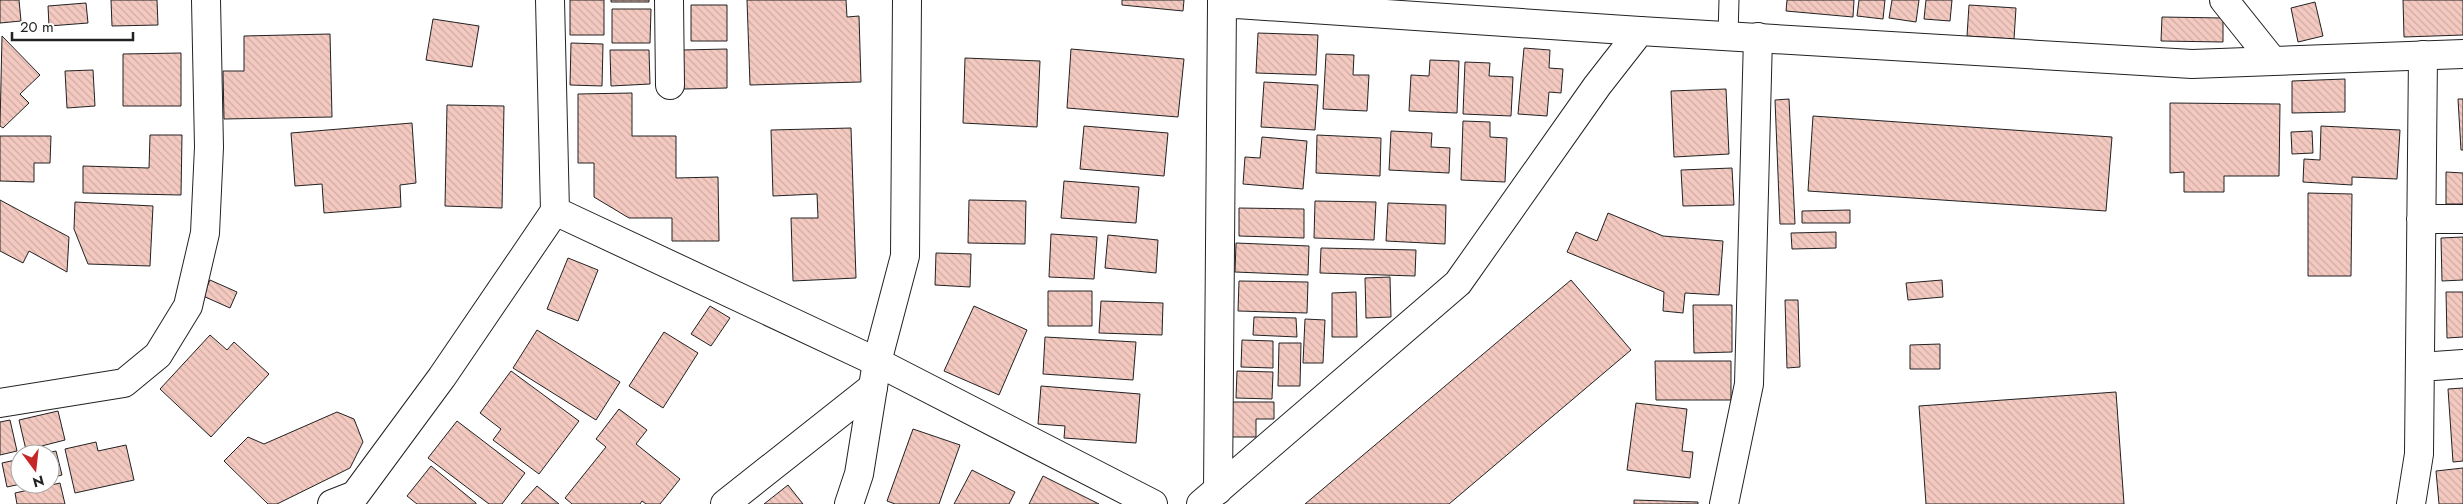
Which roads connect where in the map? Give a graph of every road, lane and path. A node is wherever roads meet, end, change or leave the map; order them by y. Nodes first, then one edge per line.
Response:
1 (206, 0) edge
2 (550, 0) edge
3 (669, 0) edge
4 (907, 0) edge
5 (1729, 0) edge
6 (2224, 0) edge
7 (1222, 1) edge
8 (1640, 30) junction
9 (1728, 35) junction
10 (1758, 37) junction
11 (2463, 54) edge
12 (2423, 56) junction
13 (2272, 60) junction
14 (670, 84) dead end
15 (555, 211) junction
16 (2463, 219) edge
17 (2421, 220) junction
18 (2463, 364) edge
19 (2420, 368) junction
20 (875, 374) junction
21 (0, 403) edge
22 (1209, 497) edge
23 (332, 504) edge
24 (725, 504) edge
25 (849, 504) edge
26 (1153, 504) edge
27 (1724, 504) edge
28 (2410, 504) edge

1 - 21 street
2 - 15 street
3 - 14 street
4 - 20 street
5 - 9 lane
6 - 13 street
7 - 8 street
7 - 22 street
8 - 9 street
8 - 22 street
9 - 10 street
10 - 13 street
10 - 27 street
11 - 12 street
12 - 13 street
12 - 17 street
15 - 20 street
15 - 23 street
16 - 17 street
17 - 19 street
18 - 19 street
19 - 28 street
20 - 24 street
20 - 25 street
20 - 26 street

